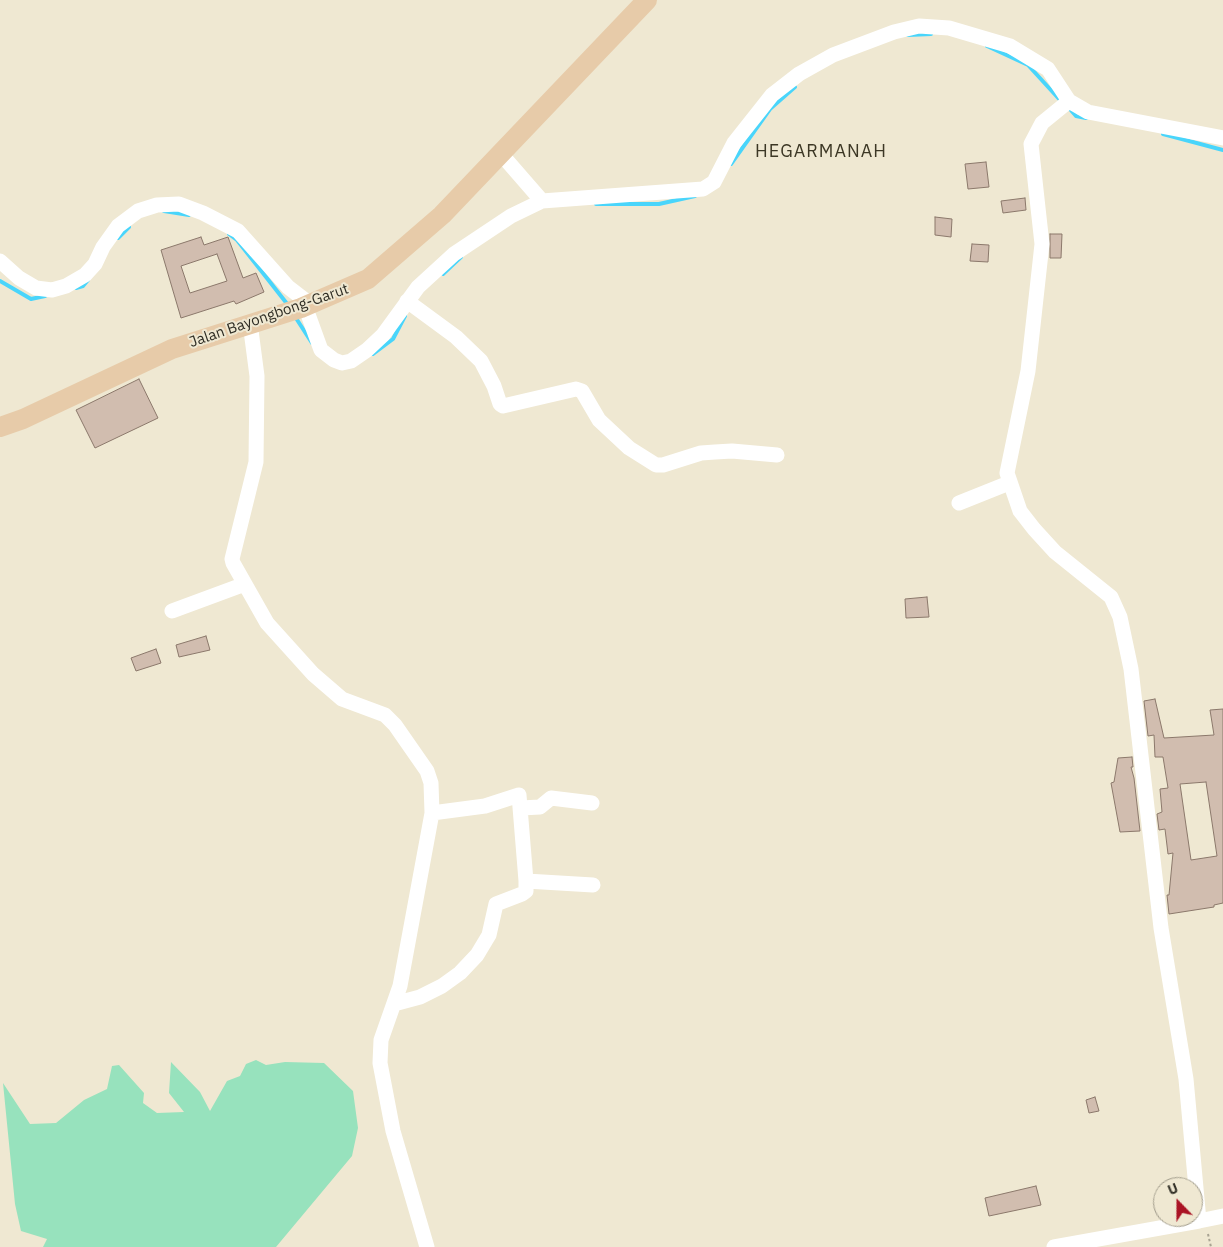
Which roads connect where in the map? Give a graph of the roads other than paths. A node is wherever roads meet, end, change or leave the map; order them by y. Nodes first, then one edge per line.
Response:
1 (647, 0) edge
2 (1068, 101) junction
3 (1223, 138) edge
4 (502, 155) junction
5 (542, 201) junction
6 (0, 262) edge
7 (413, 304) junction
8 (306, 306) junction
9 (250, 324) junction
10 (0, 427) edge
11 (777, 456) dead end
12 (1009, 483) junction
13 (959, 503) dead end
14 (245, 584) junction
15 (172, 611) dead end
16 (592, 803) dead end
17 (521, 808) junction
18 (432, 813) junction
19 (526, 881) junction
20 (593, 885) dead end
21 (394, 1004) junction
22 (1195, 1177) edge
23 (1223, 1216) edge
24 (1203, 1219) edge
25 (1161, 1227) edge
26 (427, 1247) edge
27 (1054, 1247) edge

1 - 4 main road, Jalan Bayongbong-Garut
2 - 3 street
2 - 5 street
2 - 12 street
4 - 5 street
4 - 8 main road, Jalan Bayongbong-Garut
5 - 7 street
6 - 8 street
7 - 8 street
7 - 11 street
8 - 9 main road, Jalan Bayongbong-Garut
9 - 10 main road, Jalan Bayongbong-Garut
9 - 14 street
12 - 13 street
12 - 22 street
14 - 15 street
14 - 18 street
16 - 17 street
17 - 18 street
17 - 19 street
18 - 21 street
19 - 20 street
19 - 21 street
21 - 26 street
23 - 24 street
25 - 27 street

